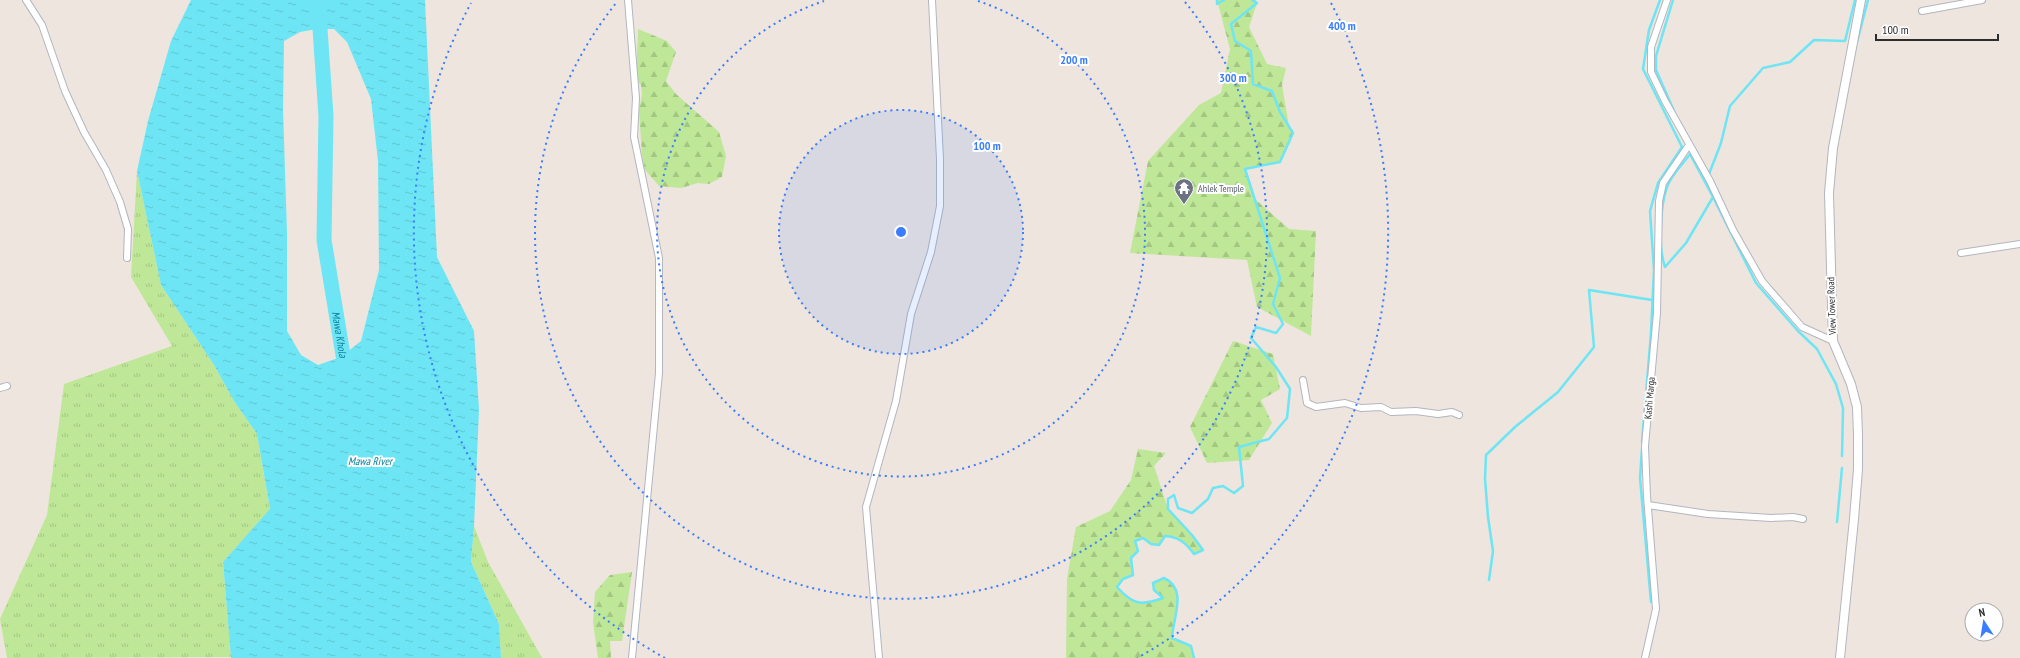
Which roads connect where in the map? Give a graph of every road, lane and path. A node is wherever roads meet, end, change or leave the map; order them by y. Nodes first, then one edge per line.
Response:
1 (25, 0) edge
2 (30, 0) edge
3 (628, 0) edge
4 (932, 0) edge
5 (1667, 0) edge
6 (1861, 0) edge
7 (1982, 0) edge
8 (1922, 11) dead end
9 (1689, 145) junction
10 (2020, 244) edge
11 (1961, 253) dead end
12 (127, 258) dead end
13 (1832, 341) junction
14 (1304, 380) dead end
15 (7, 386) dead end
16 (0, 388) edge
17 (1459, 415) dead end
18 (1648, 505) junction
19 (1803, 519) dead end
20 (632, 658) edge
21 (879, 658) edge
22 (1645, 658) edge
23 (1840, 658) edge

1 - 2 street
1 - 12 street
3 - 20 street
4 - 21 street
5 - 9 street
6 - 13 street, View Tower Road
7 - 8 street
9 - 13 street
9 - 18 street, Kashi Marga
10 - 11 street
13 - 23 street, View Tower Road
14 - 17 street
15 - 16 street
18 - 19 street
18 - 22 street, Kashi Marga

